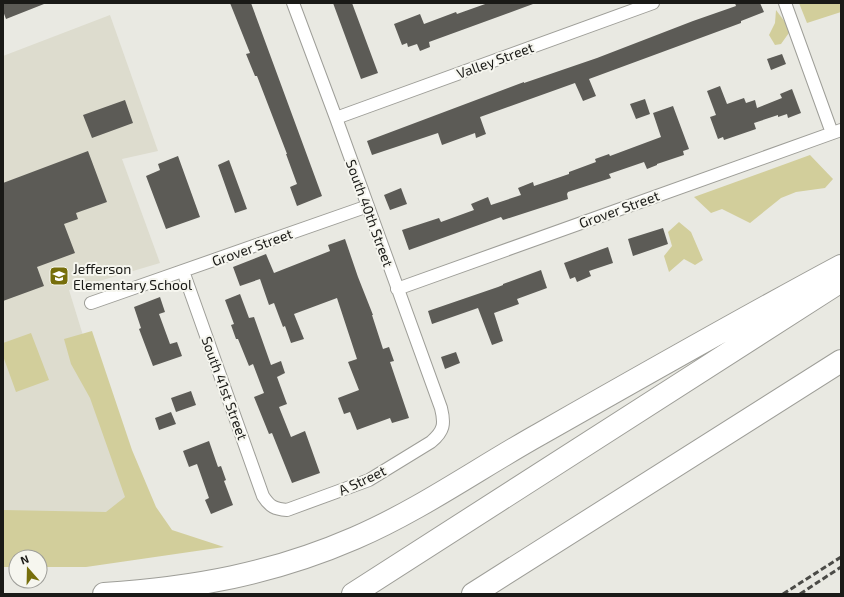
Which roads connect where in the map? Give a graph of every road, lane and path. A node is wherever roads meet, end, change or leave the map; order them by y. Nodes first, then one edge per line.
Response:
1 (293, 3) edge
2 (653, 3) edge
3 (785, 3) edge
4 (336, 118) junction
5 (837, 131) edge
6 (368, 206) junction
7 (841, 266) edge
8 (183, 271) junction
9 (841, 281) edge
10 (397, 289) junction
11 (91, 303) dead end
12 (841, 361) edge
13 (444, 423) joint
14 (268, 504) joint
15 (573, 532) junction
16 (104, 594) edge
17 (353, 594) edge
18 (473, 594) edge
19 (493, 594) edge

1 - 4 street, South 40th Street
2 - 4 street, Valley Street
3 - 5 street
4 - 6 street, South 40th Street
5 - 10 street, Grover Street
6 - 8 street, Grover Street
6 - 10 street, South 40th Street
7 - 16 highway
8 - 11 street, Grover Street
8 - 14 street, South 41st Street
9 - 17 highway
10 - 13 street, South 40th Street
12 - 15 highway
13 - 14 street, A Street
15 - 18 highway
15 - 19 highway

